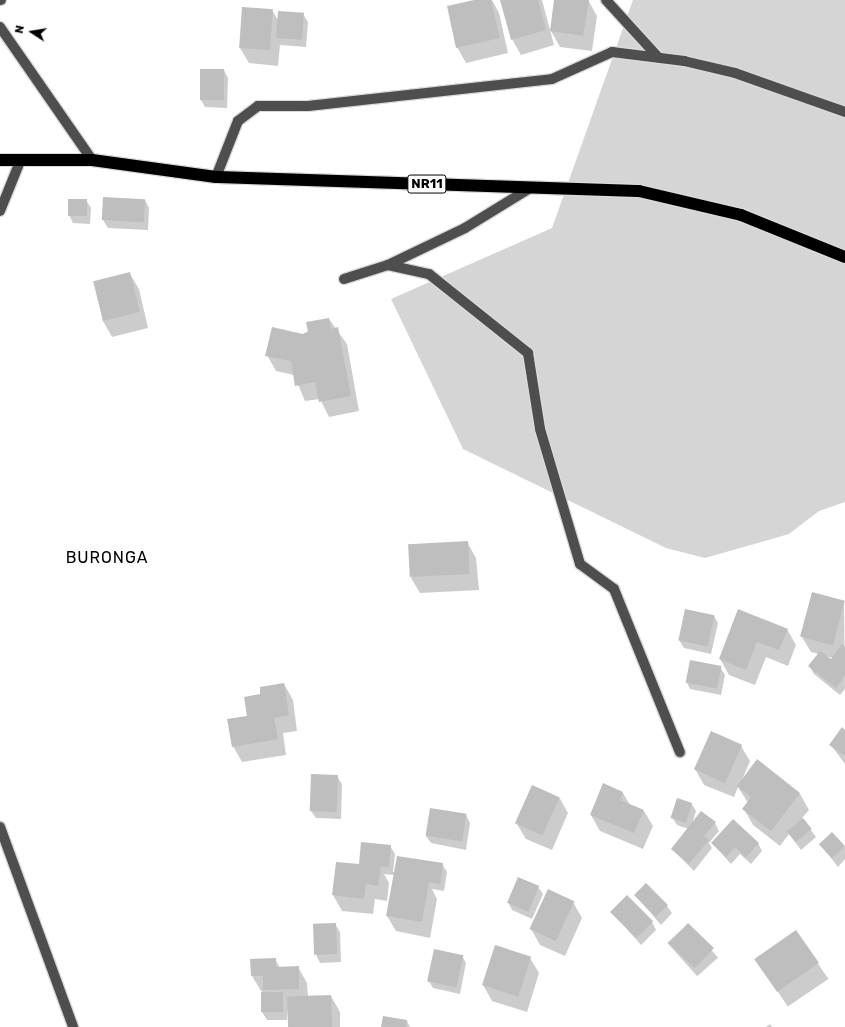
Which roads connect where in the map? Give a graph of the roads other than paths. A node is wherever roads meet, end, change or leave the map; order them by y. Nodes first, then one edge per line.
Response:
1 (606, 0) edge
2 (0, 27) edge
3 (658, 57) junction
4 (845, 112) edge
5 (21, 159) junction
6 (0, 160) edge
7 (92, 160) junction
8 (216, 177) junction
9 (530, 188) junction
10 (0, 211) edge
11 (845, 257) edge
12 (388, 265) junction
13 (344, 279) dead end
14 (680, 752) dead end
15 (0, 827) edge
16 (73, 1027) edge

1 - 3 street
2 - 7 street
3 - 4 street
3 - 8 street
5 - 6 highway, NR11
5 - 7 highway, NR11
5 - 10 street
7 - 8 highway, NR11
8 - 9 highway, NR11
9 - 11 highway, NR11
9 - 12 street
12 - 13 street
12 - 14 street
15 - 16 street

